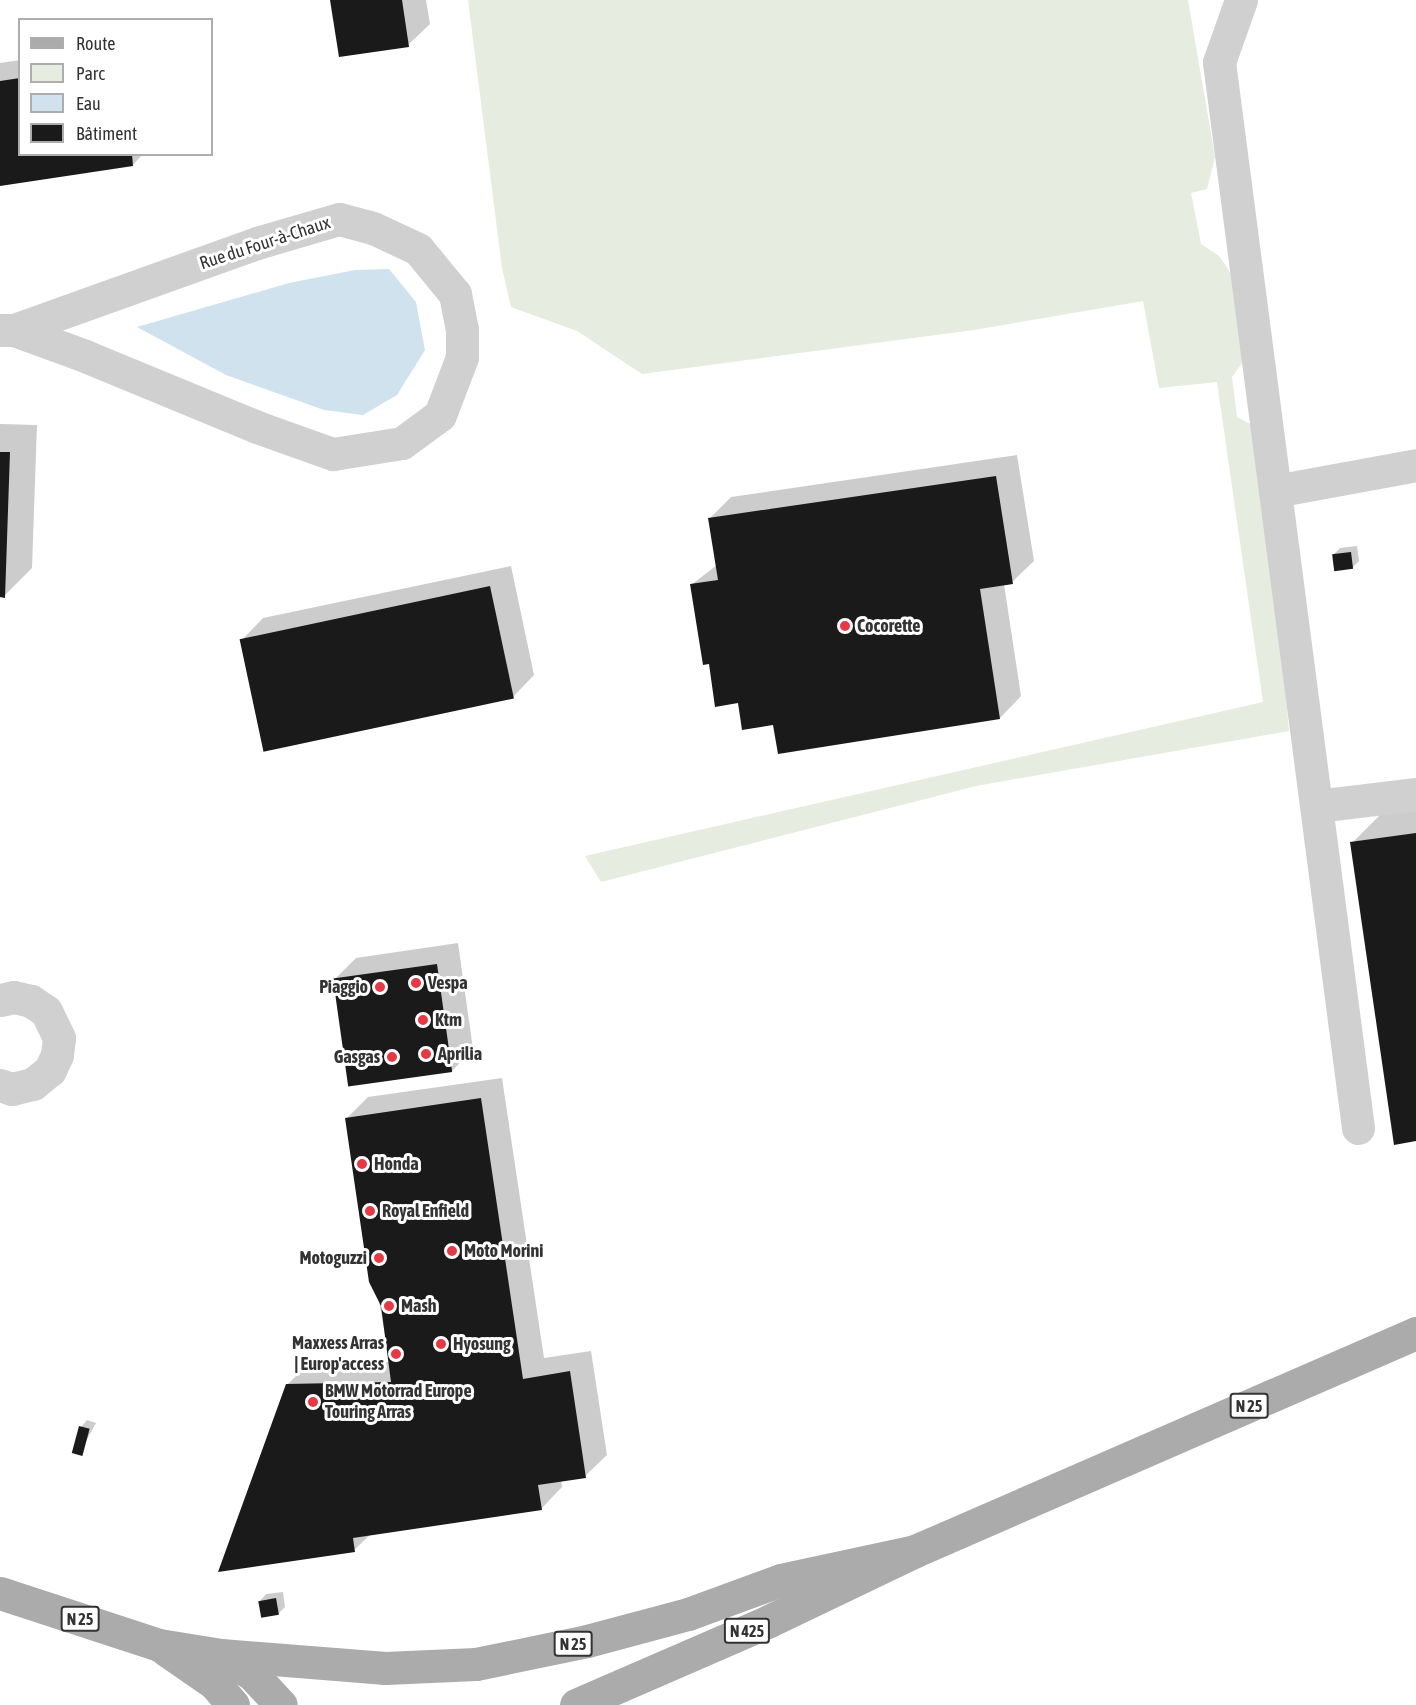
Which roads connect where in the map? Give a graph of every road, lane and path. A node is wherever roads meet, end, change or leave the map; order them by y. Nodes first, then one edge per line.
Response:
1 (1223, 0) edge
2 (1241, 0) edge
3 (1224, 46) junction
4 (7, 330) edge
5 (1416, 465) edge
6 (1275, 491) junction
7 (1416, 794) edge
8 (1317, 806) junction
9 (0, 1000) edge
10 (0, 1085) edge
11 (1358, 1128) dead end
12 (1416, 1333) edge
13 (915, 1551) junction
14 (0, 1593) edge
15 (159, 1645) junction
16 (221, 1655) junction
17 (233, 1705) edge
18 (281, 1705) edge
19 (576, 1705) edge

1 - 3 street
2 - 3 street
3 - 6 street
4 - 4 street, Rue du Four-à-Chaux
5 - 6 street
6 - 8 street
7 - 8 street
8 - 11 street
9 - 10 street
12 - 13 main road, N 25
13 - 16 main road, N 25
13 - 19 main road, N 425
14 - 15 main road, N 25
15 - 16 main road, N 25
15 - 17 main road, N 25
16 - 18 main road, N 25

